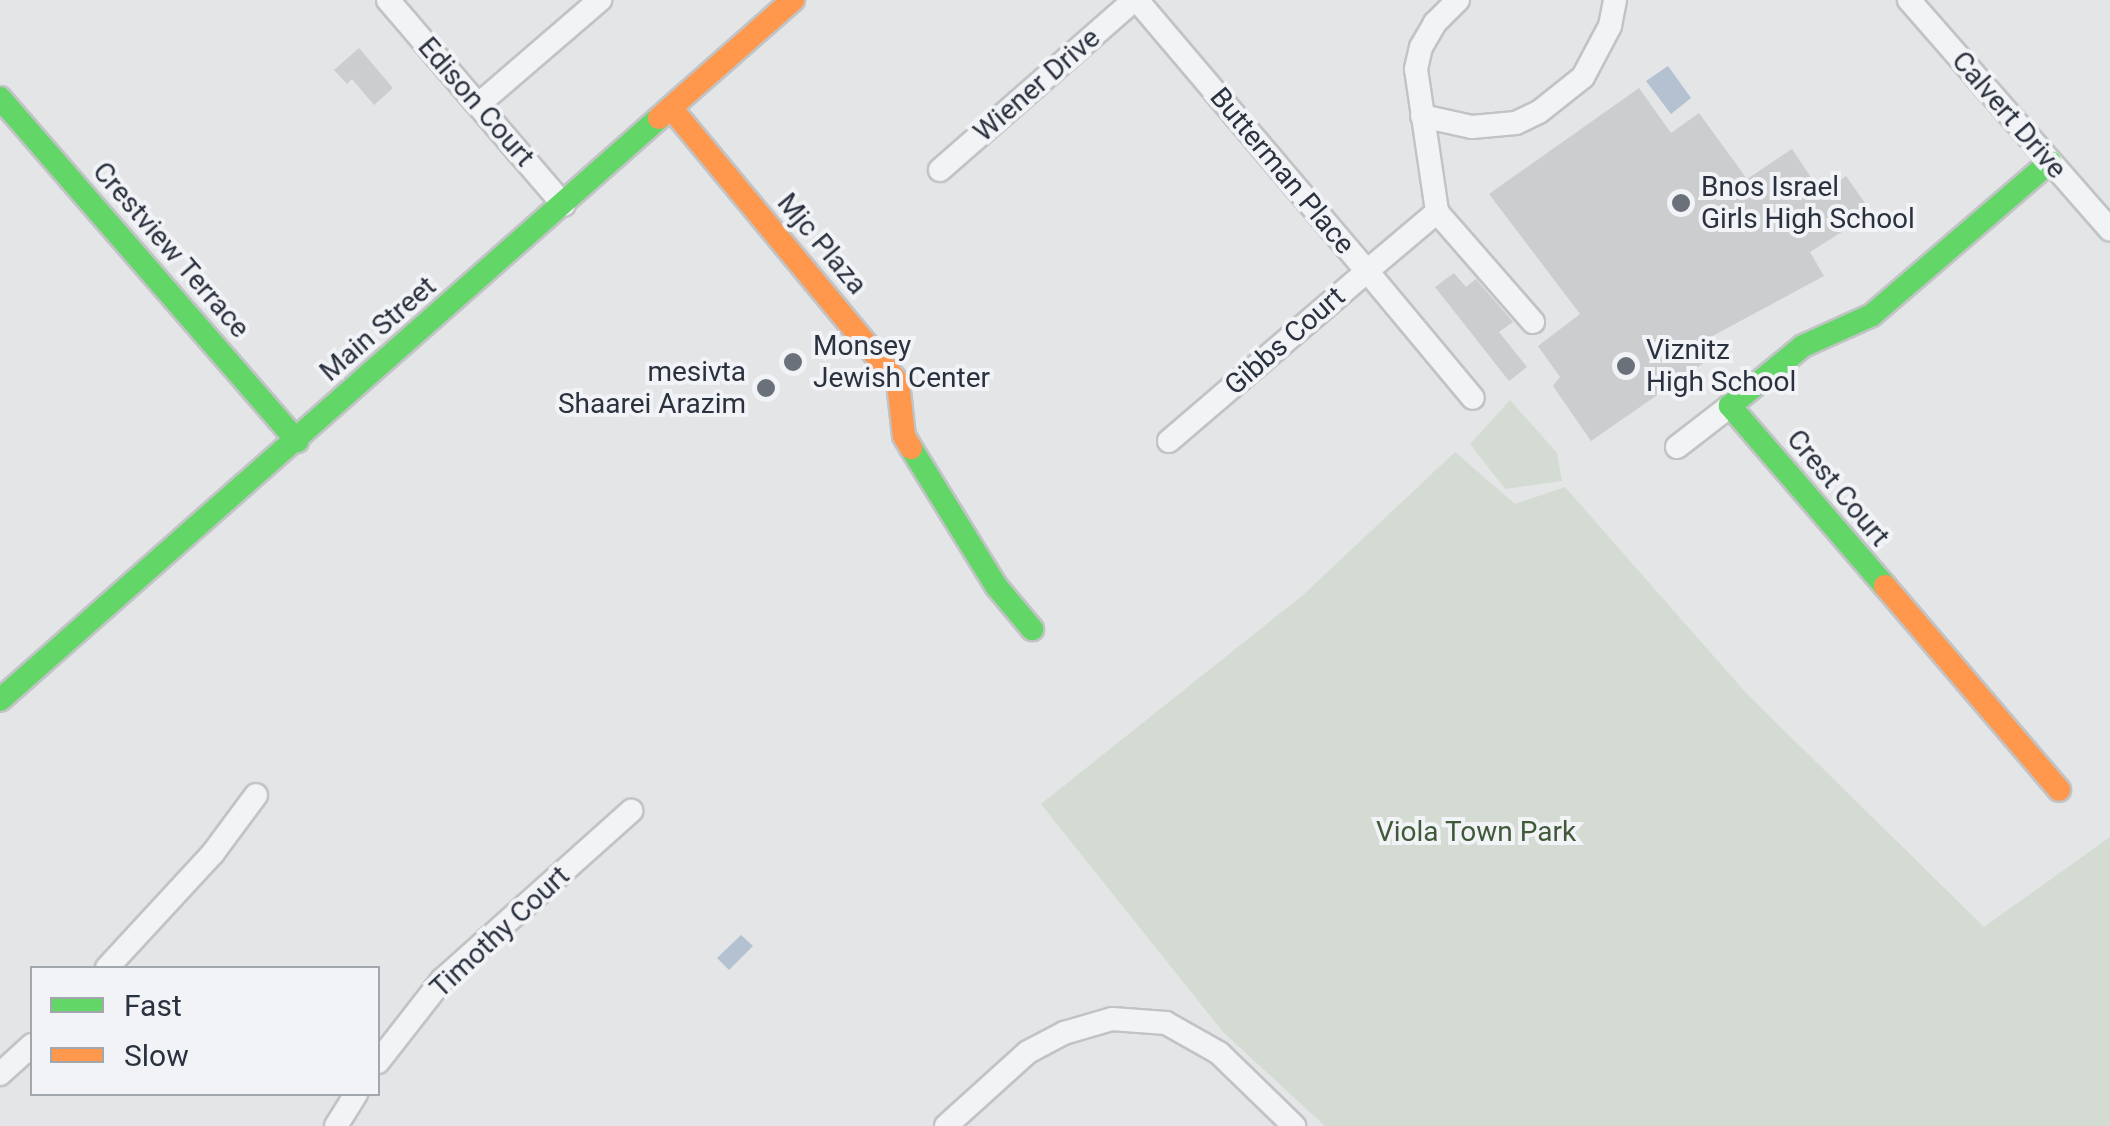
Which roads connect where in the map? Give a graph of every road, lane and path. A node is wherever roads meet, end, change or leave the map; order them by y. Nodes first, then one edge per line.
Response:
1 (388, 0) edge
2 (600, 0) edge
3 (793, 0) edge
4 (1135, 0) edge
5 (1458, 0) edge
6 (1615, 0) edge
7 (1909, 0) edge
8 (0, 98) edge
9 (479, 104) junction
10 (671, 108) junction
11 (1422, 116) junction
12 (2050, 162) junction
13 (940, 170) dead end
14 (564, 205) junction
15 (1438, 212) junction
16 (2110, 230) edge
17 (1367, 271) junction
18 (1533, 322) dead end
19 (1473, 398) dead end
20 (1730, 406) junction
21 (297, 440) junction
22 (1169, 441) dead end
23 (1678, 447) dead end
24 (1032, 629) dead end
25 (0, 700) edge
26 (2059, 790) dead end
27 (256, 795) dead end
28 (631, 810) dead end
29 (109, 966) edge
30 (30, 1047) edge
31 (380, 1059) edge
32 (0, 1074) edge
33 (355, 1096) edge
34 (336, 1126) edge
35 (946, 1126) edge
36 (1294, 1126) edge

1 - 9 street, Edison Court
2 - 9 street
3 - 10 street, Main Street
4 - 13 street, Wiener Drive
4 - 17 street, Butterman Place
5 - 11 street
6 - 11 street
7 - 12 street, Calvert Drive
8 - 21 street, Crestview Terrace
9 - 14 street, Edison Court
10 - 14 street, Main Street
10 - 24 street, Mjc Plaza
11 - 15 street
12 - 16 street, Calvert Drive
12 - 20 street
14 - 21 street, Main Street
15 - 17 street, Butterman Place
15 - 18 street
17 - 19 street, Gibbs Court
17 - 22 street, Gibbs Court
20 - 23 street
20 - 26 street, Crest Court
21 - 25 street, Main Street
27 - 29 street
28 - 31 street, Timothy Court
30 - 32 street
33 - 34 street
35 - 36 street

